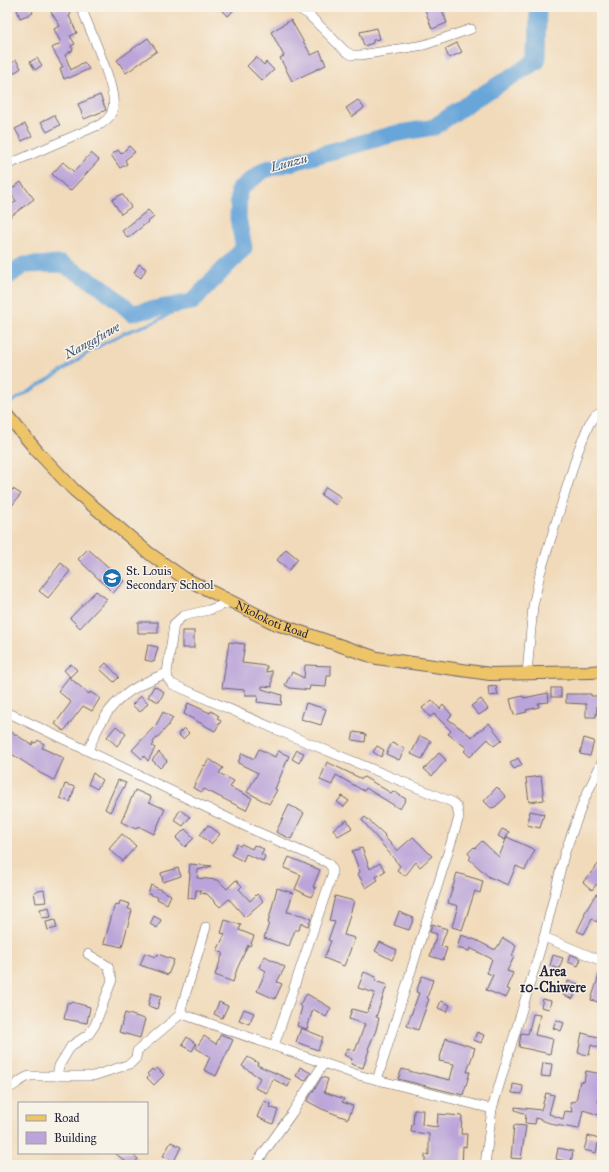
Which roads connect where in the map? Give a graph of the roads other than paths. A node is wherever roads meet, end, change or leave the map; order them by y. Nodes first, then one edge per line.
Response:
1 (81, 7) edge
2 (296, 7) edge
3 (471, 29) dead end
4 (7, 165) edge
5 (602, 411) edge
6 (7, 415) edge
7 (230, 602) junction
8 (602, 671) edge
9 (167, 673) junction
10 (528, 673) junction
11 (7, 714) edge
12 (88, 750) junction
13 (602, 762) edge
14 (206, 927) dead end
15 (544, 937) junction
16 (88, 954) dead end
17 (602, 961) edge
18 (182, 1013) junction
19 (274, 1046) junction
20 (324, 1063) junction
21 (57, 1076) junction
22 (377, 1080) junction
23 (7, 1089) edge
24 (492, 1109) junction
25 (255, 1165) edge
26 (485, 1165) edge

1 - 4 street
2 - 3 street
5 - 10 street
6 - 7 main road, Nkolokoti Road
7 - 9 street
7 - 10 main road, Nkolokoti Road
8 - 10 main road, Nkolokoti Road
9 - 12 street
9 - 22 street
11 - 12 street
12 - 19 street
13 - 15 street
14 - 18 street
15 - 17 street
15 - 24 street
16 - 21 street
18 - 19 street
18 - 21 street
19 - 20 street
20 - 22 street
20 - 25 street
21 - 23 street
22 - 24 street
24 - 26 street

